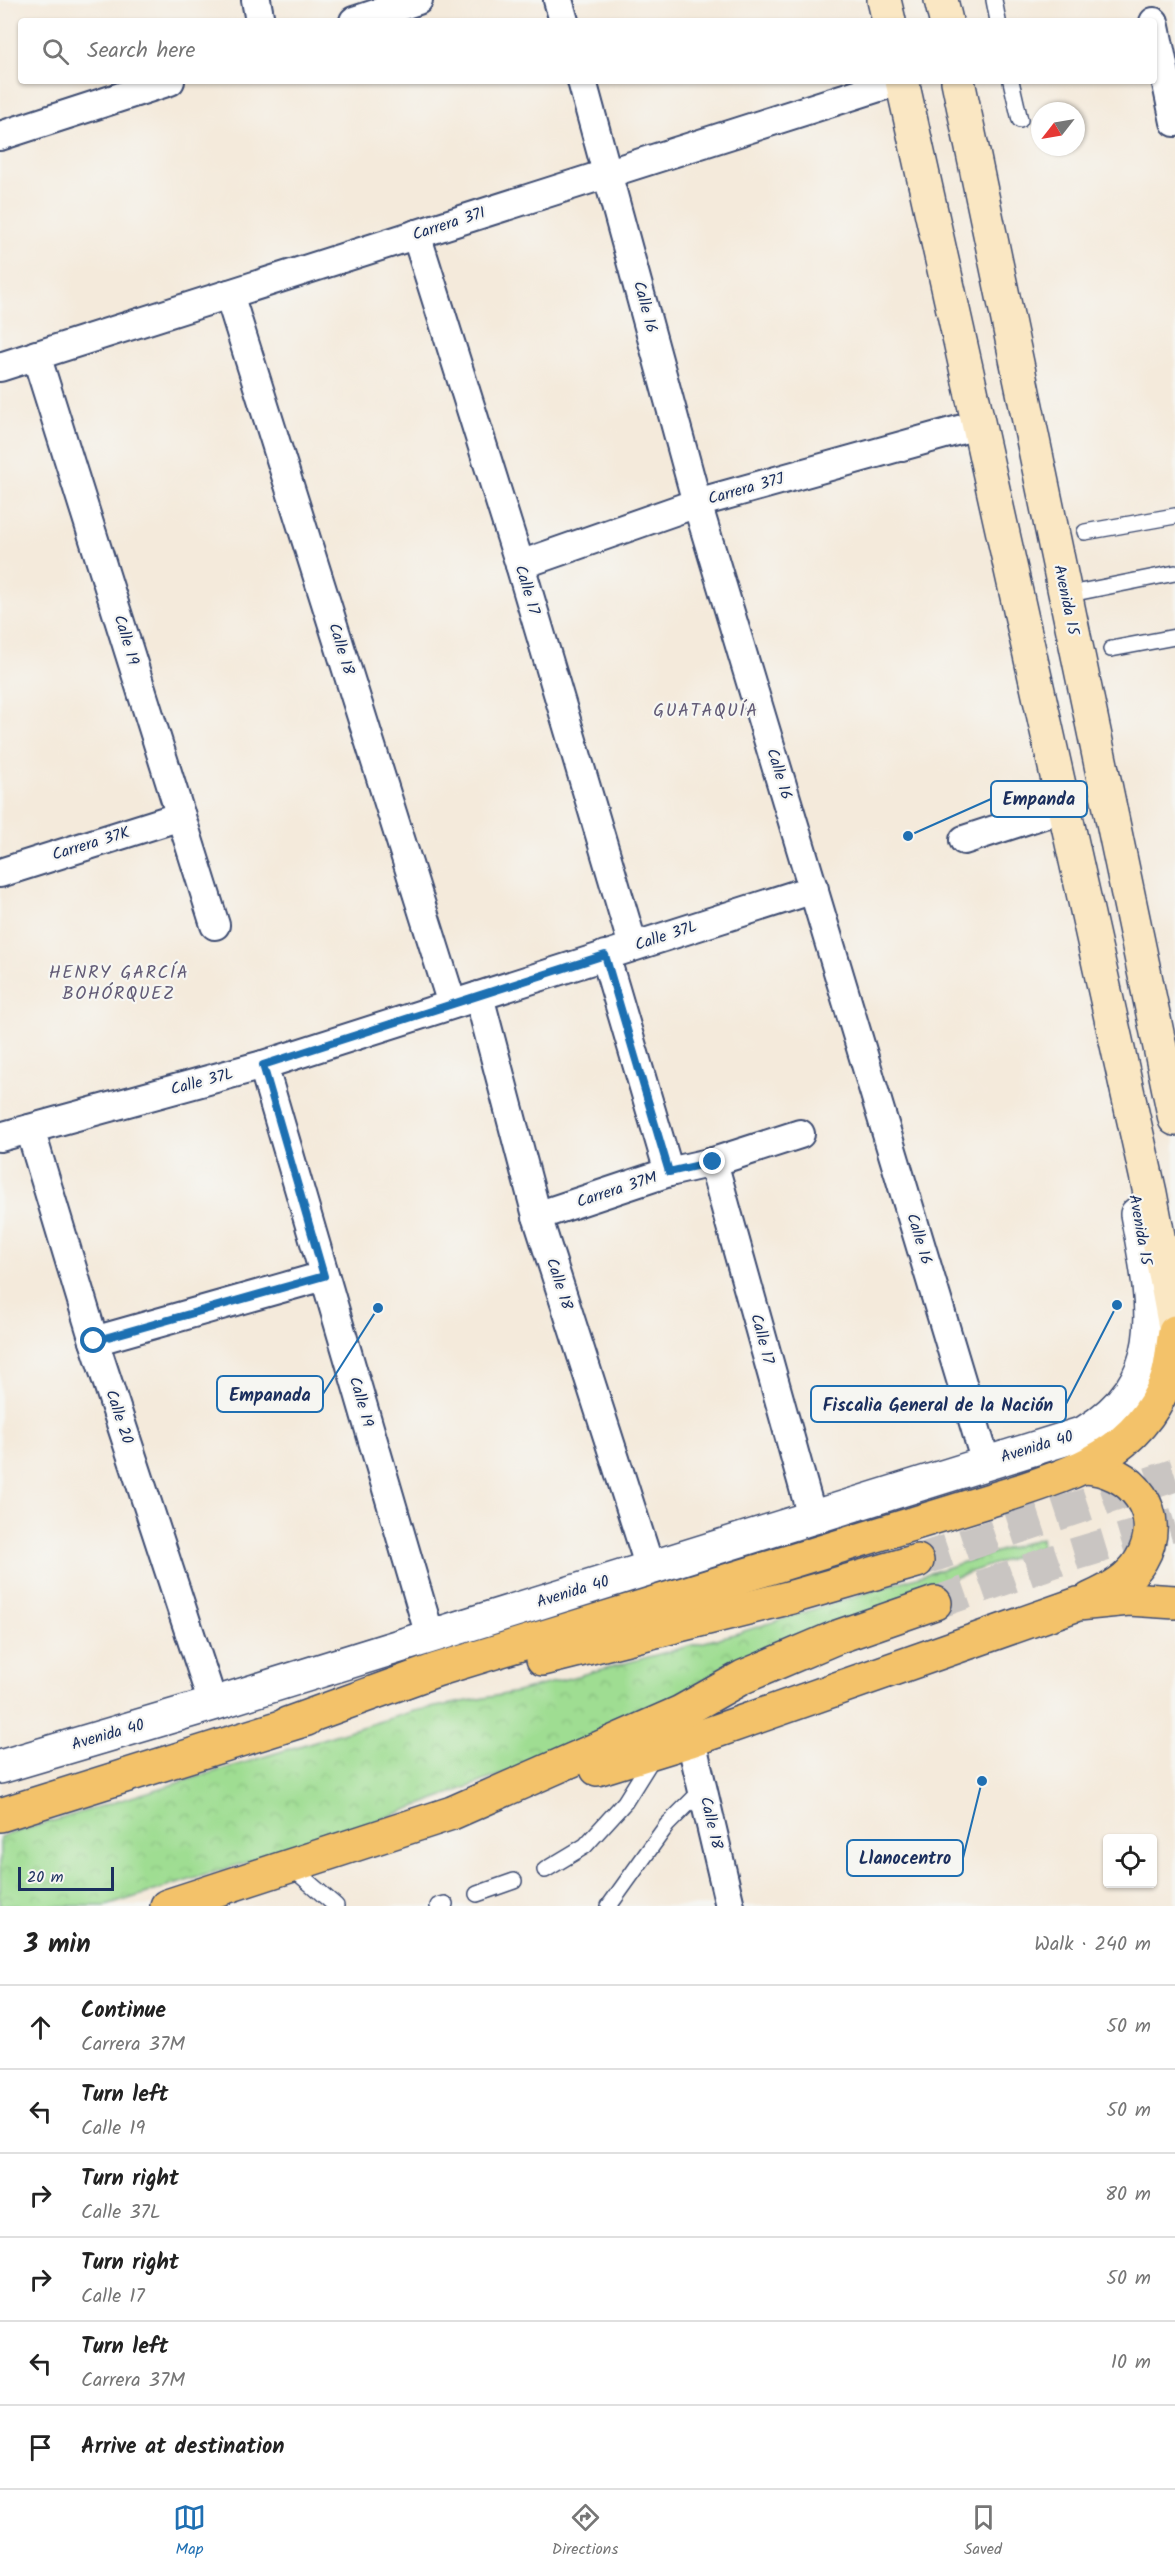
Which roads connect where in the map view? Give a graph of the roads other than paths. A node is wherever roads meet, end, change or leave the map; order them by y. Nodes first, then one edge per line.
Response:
1 (256, 0) edge
2 (418, 0) edge
3 (558, 0) edge
4 (884, 0) edge
5 (942, 0) edge
6 (994, 0) edge
7 (1149, 0) edge
8 (259, 18) edge
9 (363, 18) edge
10 (563, 18) edge
11 (888, 18) edge
12 (945, 18) edge
13 (997, 18) edge
14 (1153, 18) edge
15 (1157, 36) edge
16 (161, 84) edge
17 (583, 84) edge
18 (891, 84) edge
19 (901, 84) edge
20 (959, 84) edge
21 (1012, 84) edge
22 (1020, 120) dead end
23 (1175, 122) edge
24 (0, 136) edge
25 (609, 173) junction
26 (416, 234) junction
27 (229, 294) junction
28 (36, 355) junction
29 (0, 367) edge
30 (977, 425) junction
31 (697, 503) junction
32 (1175, 516) edge
33 (1084, 532) dead end
34 (520, 565) junction
35 (1175, 573) edge
36 (1065, 595) junction
37 (1175, 637) edge
38 (1111, 649) dead end
39 (1062, 808) junction
40 (181, 816) junction
41 (964, 840) dead end
42 (0, 873) edge
43 (814, 889) junction
44 (215, 926) dead end
45 (633, 946) junction
46 (605, 955) junction
47 (466, 1000) junction
48 (263, 1065) junction
49 (1122, 1069) junction
50 (1175, 1119) edge
51 (30, 1129) junction
52 (800, 1134) dead end
53 (0, 1137) edge
54 (713, 1162) junction
55 (669, 1172) junction
56 (537, 1216) junction
57 (324, 1276) junction
58 (1175, 1327) edge
59 (1175, 1332) edge
60 (94, 1341) junction
61 (1132, 1392) joint
62 (986, 1463) junction
63 (1083, 1467) junction
64 (812, 1517) junction
65 (917, 1561) tunnel mouth
66 (650, 1568) junction
67 (1175, 1602) edge
68 (935, 1603) tunnel mouth
69 (1078, 1604) junction
70 (430, 1636) junction
71 (213, 1704) junction
72 (286, 1724) junction
73 (691, 1740) junction
74 (657, 1750) junction
75 (0, 1767) edge
76 (703, 1789) junction
77 (452, 1813) junction
78 (0, 1815) edge
79 (291, 1867) junction
80 (545, 1870) dead end
81 (514, 1881) dead end
82 (477, 1894) dead end
83 (229, 1897) edge
84 (167, 1906) edge
85 (336, 1906) edge
86 (609, 1906) edge
87 (730, 1906) edge

1 - 8 street
2 - 9 street
3 - 10 street
4 - 11 main road
5 - 12 main road
6 - 13 lane
7 - 14 street
15 - 23 street
16 - 24 street
17 - 25 street, Calle 16
18 - 25 street, Carrera 37I
19 - 30 main road, Avenida 15
20 - 36 main road, Avenida 15
21 - 22 lane
25 - 26 street, Carrera 37I
25 - 31 street, Calle 16
26 - 27 street, Carrera 37I
26 - 34 street, Calle 17
27 - 28 street, Carrera 37I
27 - 47 street, Calle 18
28 - 29 street, Carrera 37I
28 - 40 street, Calle 19
30 - 31 street, Carrera 37J
30 - 39 main road, Avenida 15
31 - 34 street, Carrera 37J
31 - 43 street, Calle 16
32 - 33 lane
34 - 45 street, Calle 17
35 - 36 lane
36 - 50 main road, Avenida 15
37 - 38 lane
39 - 41 street
39 - 49 main road, Avenida 15
40 - 42 street, Carrera 37K
40 - 44 street, Calle 19
43 - 45 street, Calle 37L
43 - 62 street, Calle 16
45 - 46 street, Calle 37L
46 - 47 street, Calle 37L
46 - 55 street
47 - 48 street, Calle 37L
47 - 56 street, Calle 18
48 - 51 street, Calle 37L
48 - 57 street, Calle 19
49 - 58 main road, Avenida 15
49 - 61 street, Avenida 15
51 - 53 street, Calle 37L
51 - 60 street, Calle 20
52 - 54 street, Carrera 37M
54 - 55 street, Carrera 37M
54 - 64 street, Calle 17
55 - 56 street, Carrera 37M
56 - 66 street, Calle 18
57 - 60 street
57 - 70 street, Calle 19
59 - 63 highway
60 - 71 street, Calle 20
61 - 62 street, Avenida 40
62 - 64 street, Avenida 40
63 - 69 highway
63 - 72 highway
64 - 66 street, Avenida 40
65 - 72 highway
66 - 70 street, Avenida 40
67 - 69 highway
68 - 77 highway
69 - 73 highway
70 - 71 street, Avenida 40
71 - 75 street, Avenida 40
72 - 78 highway
73 - 74 highway
73 - 76 street, Calle 18
74 - 77 highway
74 - 80 lane
76 - 86 lane
76 - 87 street, Calle 18
77 - 79 highway
79 - 83 highway
79 - 85 lane
81 - 82 lane
83 - 84 highway

